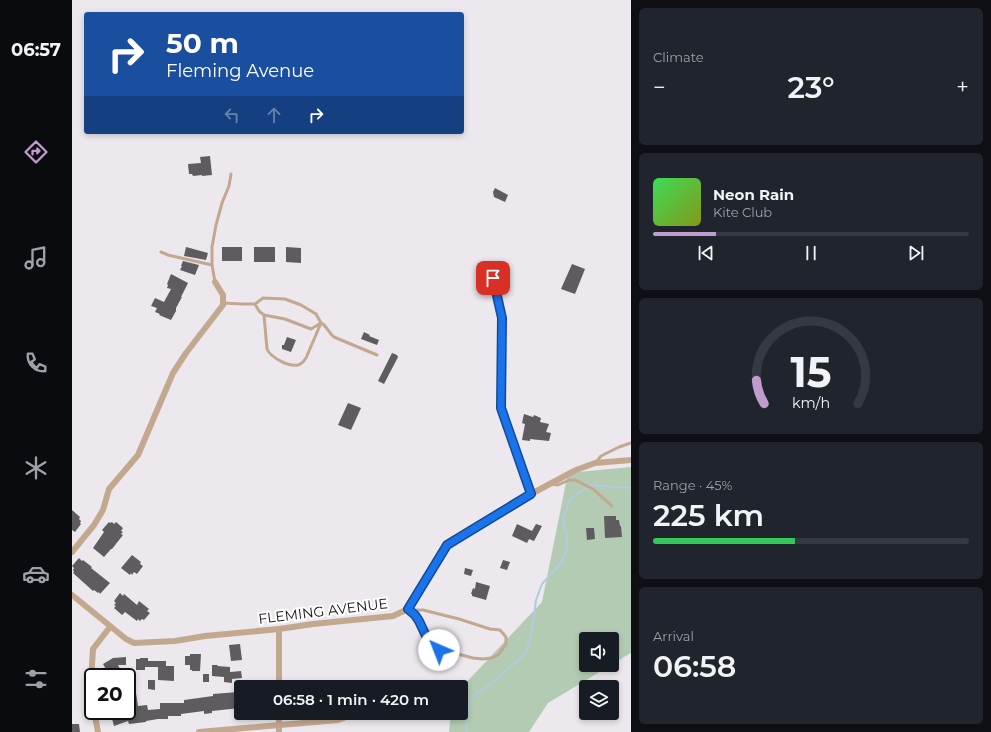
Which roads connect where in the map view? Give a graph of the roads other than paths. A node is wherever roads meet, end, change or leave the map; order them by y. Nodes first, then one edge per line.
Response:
1 (231, 174) dead end
2 (161, 252) dead end
3 (212, 265) junction
4 (493, 278) dead end
5 (215, 282) joint
6 (223, 303) junction
7 (255, 304) junction
8 (264, 315) junction
9 (321, 323) junction
10 (377, 355) dead end
11 (631, 443) edge
12 (631, 460) edge
13 (595, 463) junction
14 (550, 484) junction
15 (531, 494) junction
16 (612, 506) dead end
17 (72, 552) edge
18 (72, 595) edge
19 (410, 611) junction
20 (110, 628) junction
21 (278, 629) junction
22 (92, 668) edge
23 (279, 680) edge
24 (95, 720) edge
25 (279, 720) edge
26 (338, 720) edge
27 (279, 725) junction
28 (98, 732) edge
29 (199, 732) edge
30 (280, 732) edge

1 - 3 lane
2 - 3 lane
3 - 5 lane
4 - 15 lane
5 - 6 street
6 - 7 lane
6 - 17 street
7 - 8 lane
7 - 9 lane
8 - 9 lane
8 - 9 lane
9 - 10 lane
11 - 13 lane
12 - 13 street, FLEMING AVENUE
13 - 14 street, FLEMING AVENUE
14 - 15 street, FLEMING AVENUE
14 - 16 lane
15 - 19 street, FLEMING AVENUE
18 - 20 street, FLEMING AVENUE
19 - 19 lane
19 - 21 street, FLEMING AVENUE
20 - 21 street, FLEMING AVENUE
20 - 22 street
21 - 23 street
24 - 28 street
25 - 27 street
26 - 27 street
27 - 29 street
27 - 30 street

